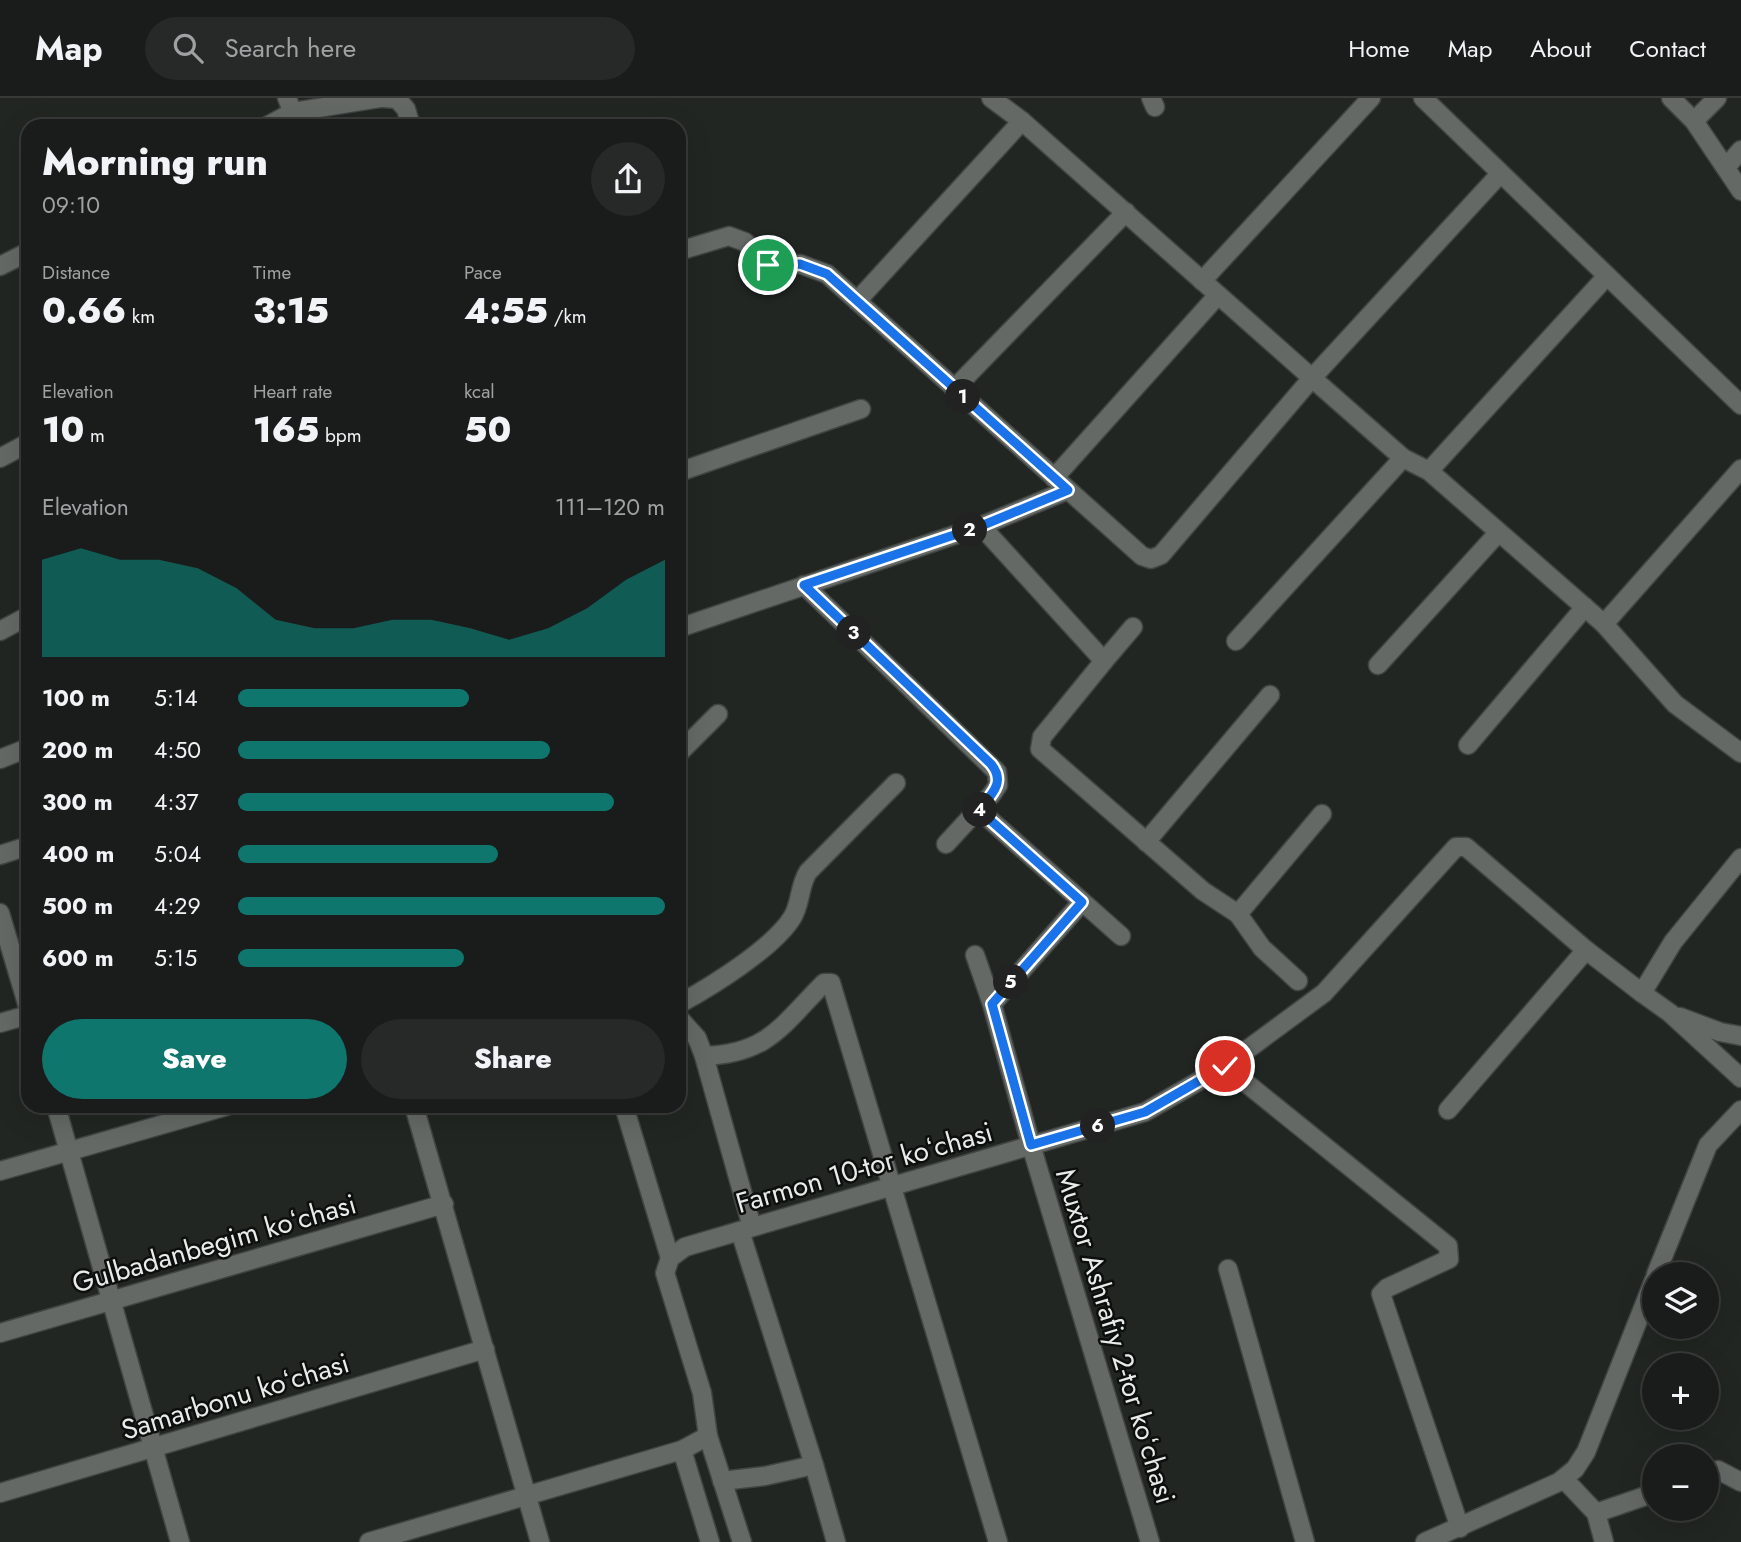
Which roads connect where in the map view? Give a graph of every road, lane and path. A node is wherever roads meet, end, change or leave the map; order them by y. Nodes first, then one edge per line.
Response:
1 (382, 98) edge
2 (991, 98) edge
3 (1371, 98) edge
4 (1423, 98) edge
5 (1671, 98) edge
6 (1717, 98) edge
7 (293, 112) edge
8 (409, 119) edge
9 (1022, 121) junction
10 (1694, 121) junction
11 (1741, 150) edge
12 (1727, 166) junction
13 (1500, 174) junction
14 (1741, 191) edge
15 (1126, 212) junction
16 (686, 249) edge
17 (21, 256) edge
18 (0, 266) edge
19 (1606, 277) junction
20 (1202, 281) junction
21 (1218, 295) junction
22 (857, 300) junction
23 (1312, 378) junction
24 (954, 389) junction
25 (1741, 405) edge
26 (861, 409) dead end
27 (21, 447) edge
28 (0, 458) edge
29 (1403, 458) junction
30 (1741, 469) edge
31 (686, 470) edge
32 (1429, 471) junction
33 (1061, 484) junction
34 (981, 526) junction
35 (1498, 533) junction
36 (804, 585) junction
37 (1586, 607) junction
38 (21, 620) edge
39 (1604, 624) junction
40 (686, 626) edge
41 (1133, 627) dead end
42 (0, 631) edge
43 (1236, 641) dead end
44 (1104, 661) junction
45 (1378, 665) dead end
46 (1270, 695) dead end
47 (718, 714) dead end
48 (1468, 745) dead end
49 (686, 746) edge
50 (21, 751) edge
51 (1741, 753) edge
52 (0, 759) edge
53 (896, 783) dead end
54 (979, 810) junction
55 (1322, 814) dead end
56 (1146, 842) junction
57 (946, 844) dead end
58 (21, 848) edge
59 (0, 855) edge
60 (1741, 858) edge
61 (1082, 902) junction
62 (0, 913) edge
63 (1238, 914) junction
64 (1121, 936) dead end
65 (1586, 950) junction
66 (975, 956) dead end
67 (1298, 981) dead end
68 (21, 983) edge
69 (1642, 993) junction
70 (686, 1000) edge
71 (992, 1004) junction
72 (21, 1010) edge
73 (1670, 1013) junction
74 (0, 1023) edge
75 (686, 1026) edge
76 (1741, 1036) edge
77 (704, 1056) junction
78 (1225, 1066) junction
79 (1741, 1078) edge
80 (1448, 1110) dead end
81 (1741, 1110) edge
82 (58, 1113) edge
83 (202, 1113) edge
84 (417, 1113) edge
85 (626, 1113) edge
86 (1031, 1145) junction
87 (68, 1151) junction
88 (0, 1171) edge
89 (892, 1187) junction
90 (444, 1204) junction
91 (746, 1229) junction
92 (670, 1258) junction
93 (1661, 1262) edge
94 (1228, 1269) dead end
95 (111, 1301) junction
96 (1642, 1310) edge
97 (0, 1333) edge
98 (485, 1349) junction
99 (708, 1436) junction
100 (153, 1448) junction
101 (682, 1450) junction
102 (814, 1465) junction
103 (1719, 1471) edge
104 (1564, 1479) junction
105 (722, 1481) junction
106 (1741, 1482) edge
107 (0, 1493) edge
108 (527, 1495) junction
109 (1642, 1497) edge
110 (1596, 1513) junction
111 (1455, 1534) edge
112 (180, 1542) edge
113 (369, 1542) edge
114 (540, 1542) edge
115 (710, 1542) edge
116 (742, 1542) edge
117 (836, 1542) edge
118 (998, 1542) edge
119 (1150, 1542) edge
120 (1305, 1542) edge
121 (1425, 1542) edge
122 (1605, 1542) edge

1 - 7 street
1 - 8 street
2 - 9 street
3 - 20 street
4 - 13 street
5 - 10 street
6 - 10 street
9 - 15 street
9 - 22 street
10 - 12 street
11 - 12 street
12 - 14 street
13 - 19 street
13 - 23 street
15 - 20 street
15 - 24 street
16 - 22 street
17 - 18 street
19 - 25 street
19 - 32 street
20 - 21 street
21 - 23 street
21 - 33 street
22 - 24 street
23 - 29 street
23 - 33 street
24 - 33 street
26 - 31 street
27 - 28 street
29 - 32 street
29 - 43 street
30 - 39 street
32 - 35 street
33 - 34 street
34 - 36 street
34 - 44 street
35 - 37 street
35 - 45 street
36 - 40 street
36 - 54 street
37 - 39 street
37 - 48 street
38 - 42 street
39 - 51 street
41 - 44 street
44 - 56 street
46 - 56 street
47 - 49 street
50 - 52 street
53 - 70 street
54 - 57 street
54 - 61 street
55 - 63 street
56 - 63 street
58 - 59 street
60 - 69 street
61 - 64 street
61 - 71 street
62 - 68 street
63 - 67 street
65 - 69 street
65 - 78 street, Farmon 10-tor koʻchasi
65 - 80 street
66 - 71 street, Muxtor Ashrafiy 2-tor koʻchasi
69 - 73 street
71 - 86 street, Muxtor Ashrafiy 2-tor koʻchasi
72 - 74 street
73 - 76 street
73 - 79 street
75 - 77 street
77 - 89 street
77 - 91 street
78 - 86 street, Farmon 10-tor koʻchasi
78 - 111 street
81 - 93 street
82 - 87 street
83 - 87 street
84 - 90 street
85 - 92 street
86 - 89 street, Farmon 10-tor koʻchasi
86 - 119 street, Muxtor Ashrafiy 2-tor koʻchasi
87 - 88 street
87 - 95 street
89 - 91 street, Farmon 10-tor koʻchasi
89 - 118 street
90 - 95 street, Gulbadanbegim koʻchasi
90 - 98 street
91 - 92 street, Farmon 10-tor koʻchasi
91 - 102 street
92 - 99 street
94 - 120 street
95 - 97 street, Gulbadanbegim koʻchasi
95 - 100 street
96 - 104 street
98 - 100 street, Samarbonu koʻchasi
98 - 108 street
99 - 101 street
99 - 105 street
100 - 107 street, Samarbonu koʻchasi
100 - 112 street
101 - 108 street
101 - 115 street
102 - 105 street
102 - 117 street
103 - 106 street
104 - 110 street
104 - 111 street
105 - 116 street
108 - 113 street
108 - 114 street
109 - 110 street
110 - 122 street
111 - 121 street

